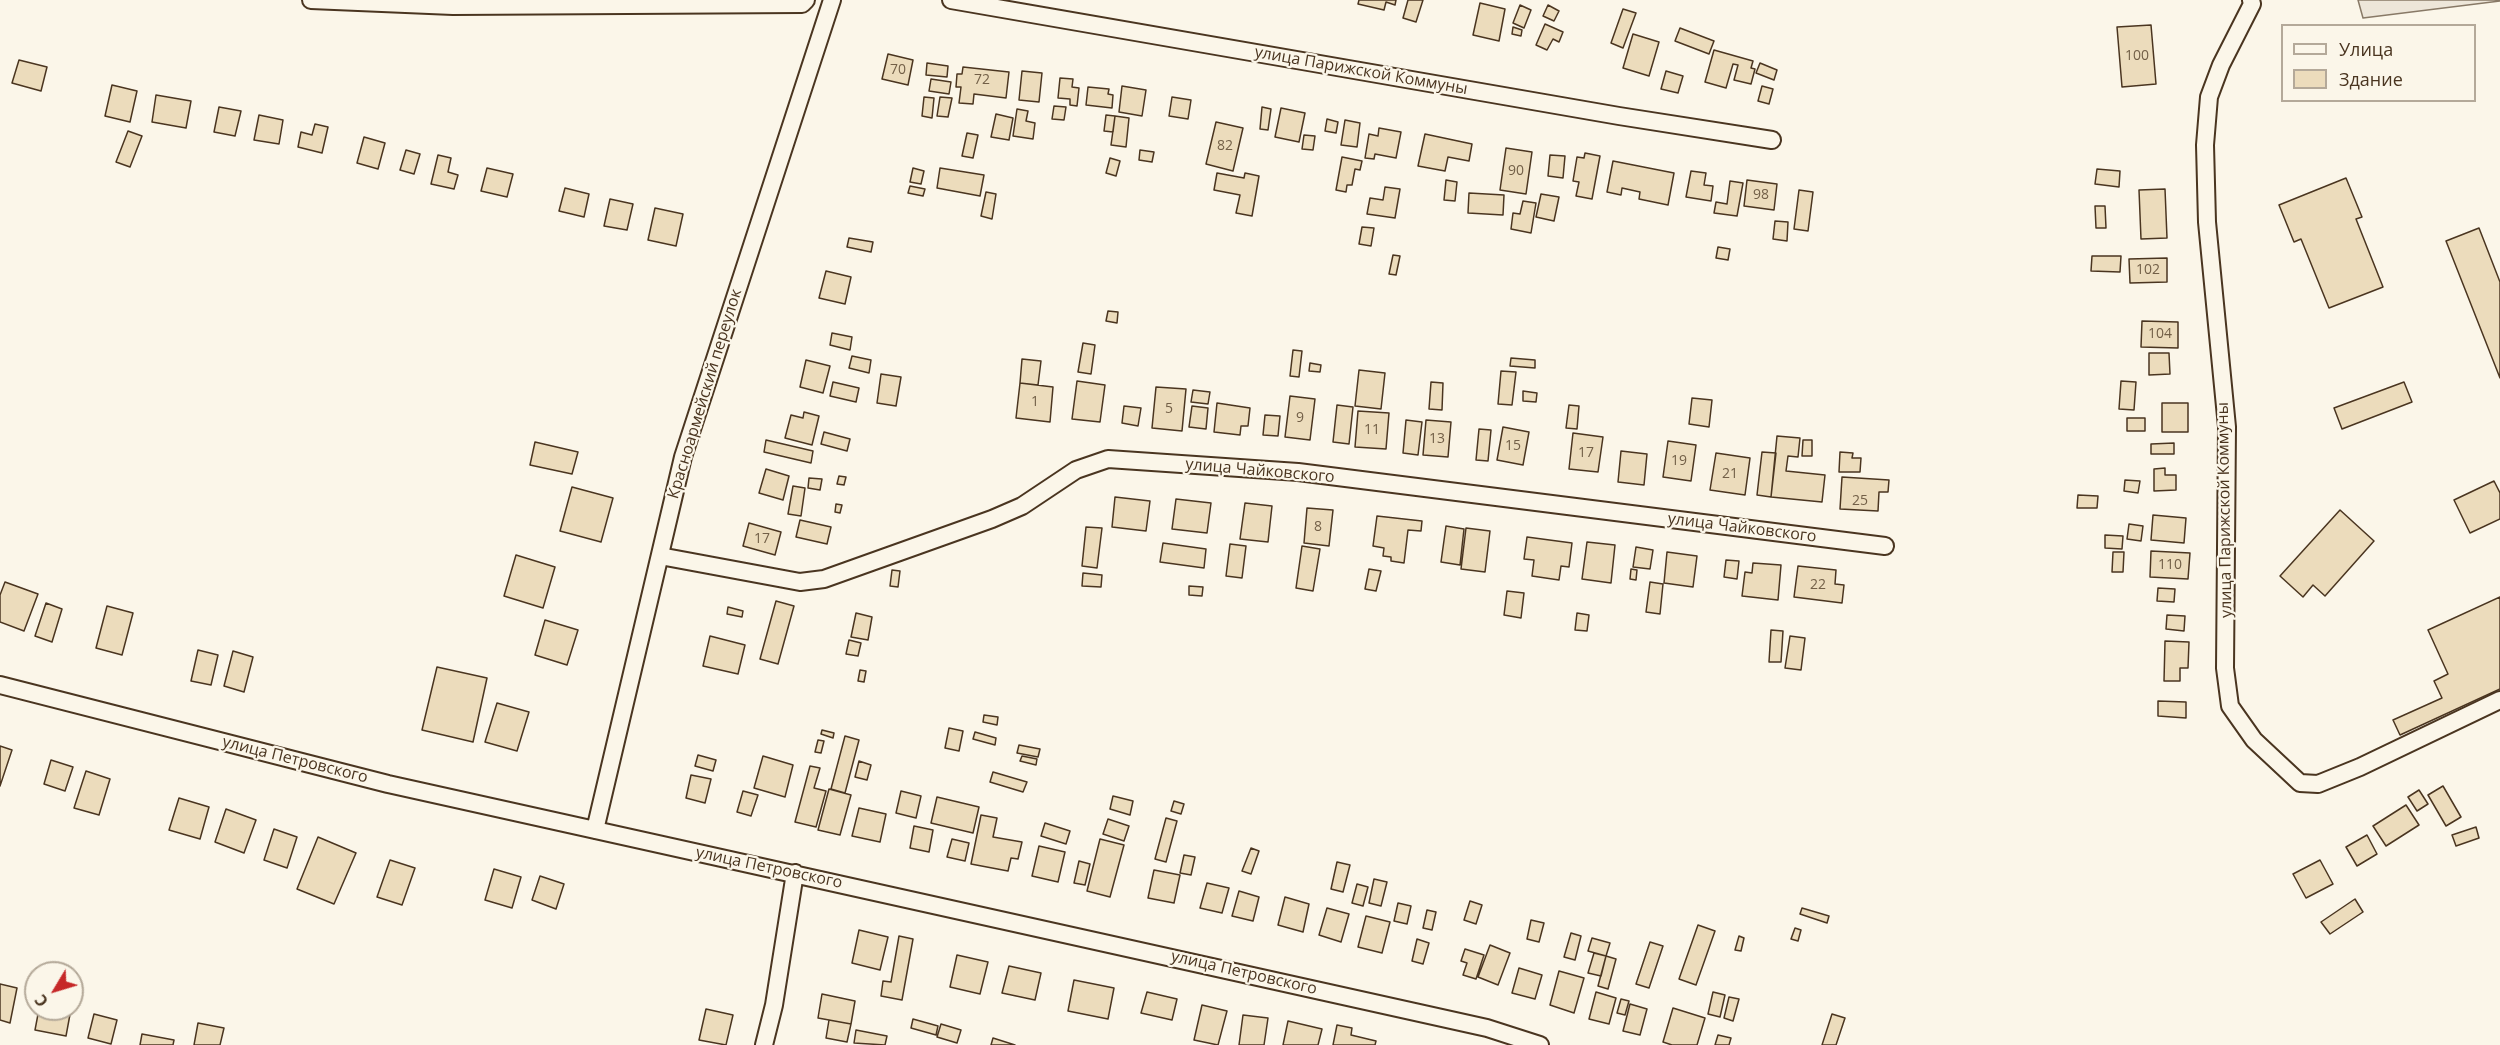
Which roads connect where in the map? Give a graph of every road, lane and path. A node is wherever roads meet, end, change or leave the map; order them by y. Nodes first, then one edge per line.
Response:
1 (311, 0) edge
2 (806, 0) edge
3 (832, 0) edge
4 (951, 0) edge
5 (2251, 0) edge
6 (1772, 140) dead end
7 (1885, 546) dead end
8 (660, 556) junction
9 (0, 686) edge
10 (2500, 700) edge
11 (595, 830) junction
12 (795, 873) junction
13 (764, 1045) edge
14 (1540, 1045) edge

1 - 2 street
3 - 8 street, Красноармейский переулок
4 - 6 street, улица Парижской Коммуны
5 - 10 street, улица Парижской Коммуны
7 - 8 street, улица Чайковского
8 - 11 street, Красноармейский переулок
9 - 11 street, улица Петровского
11 - 12 street, улица Петровского
12 - 13 street
12 - 14 street, улица Петровского

